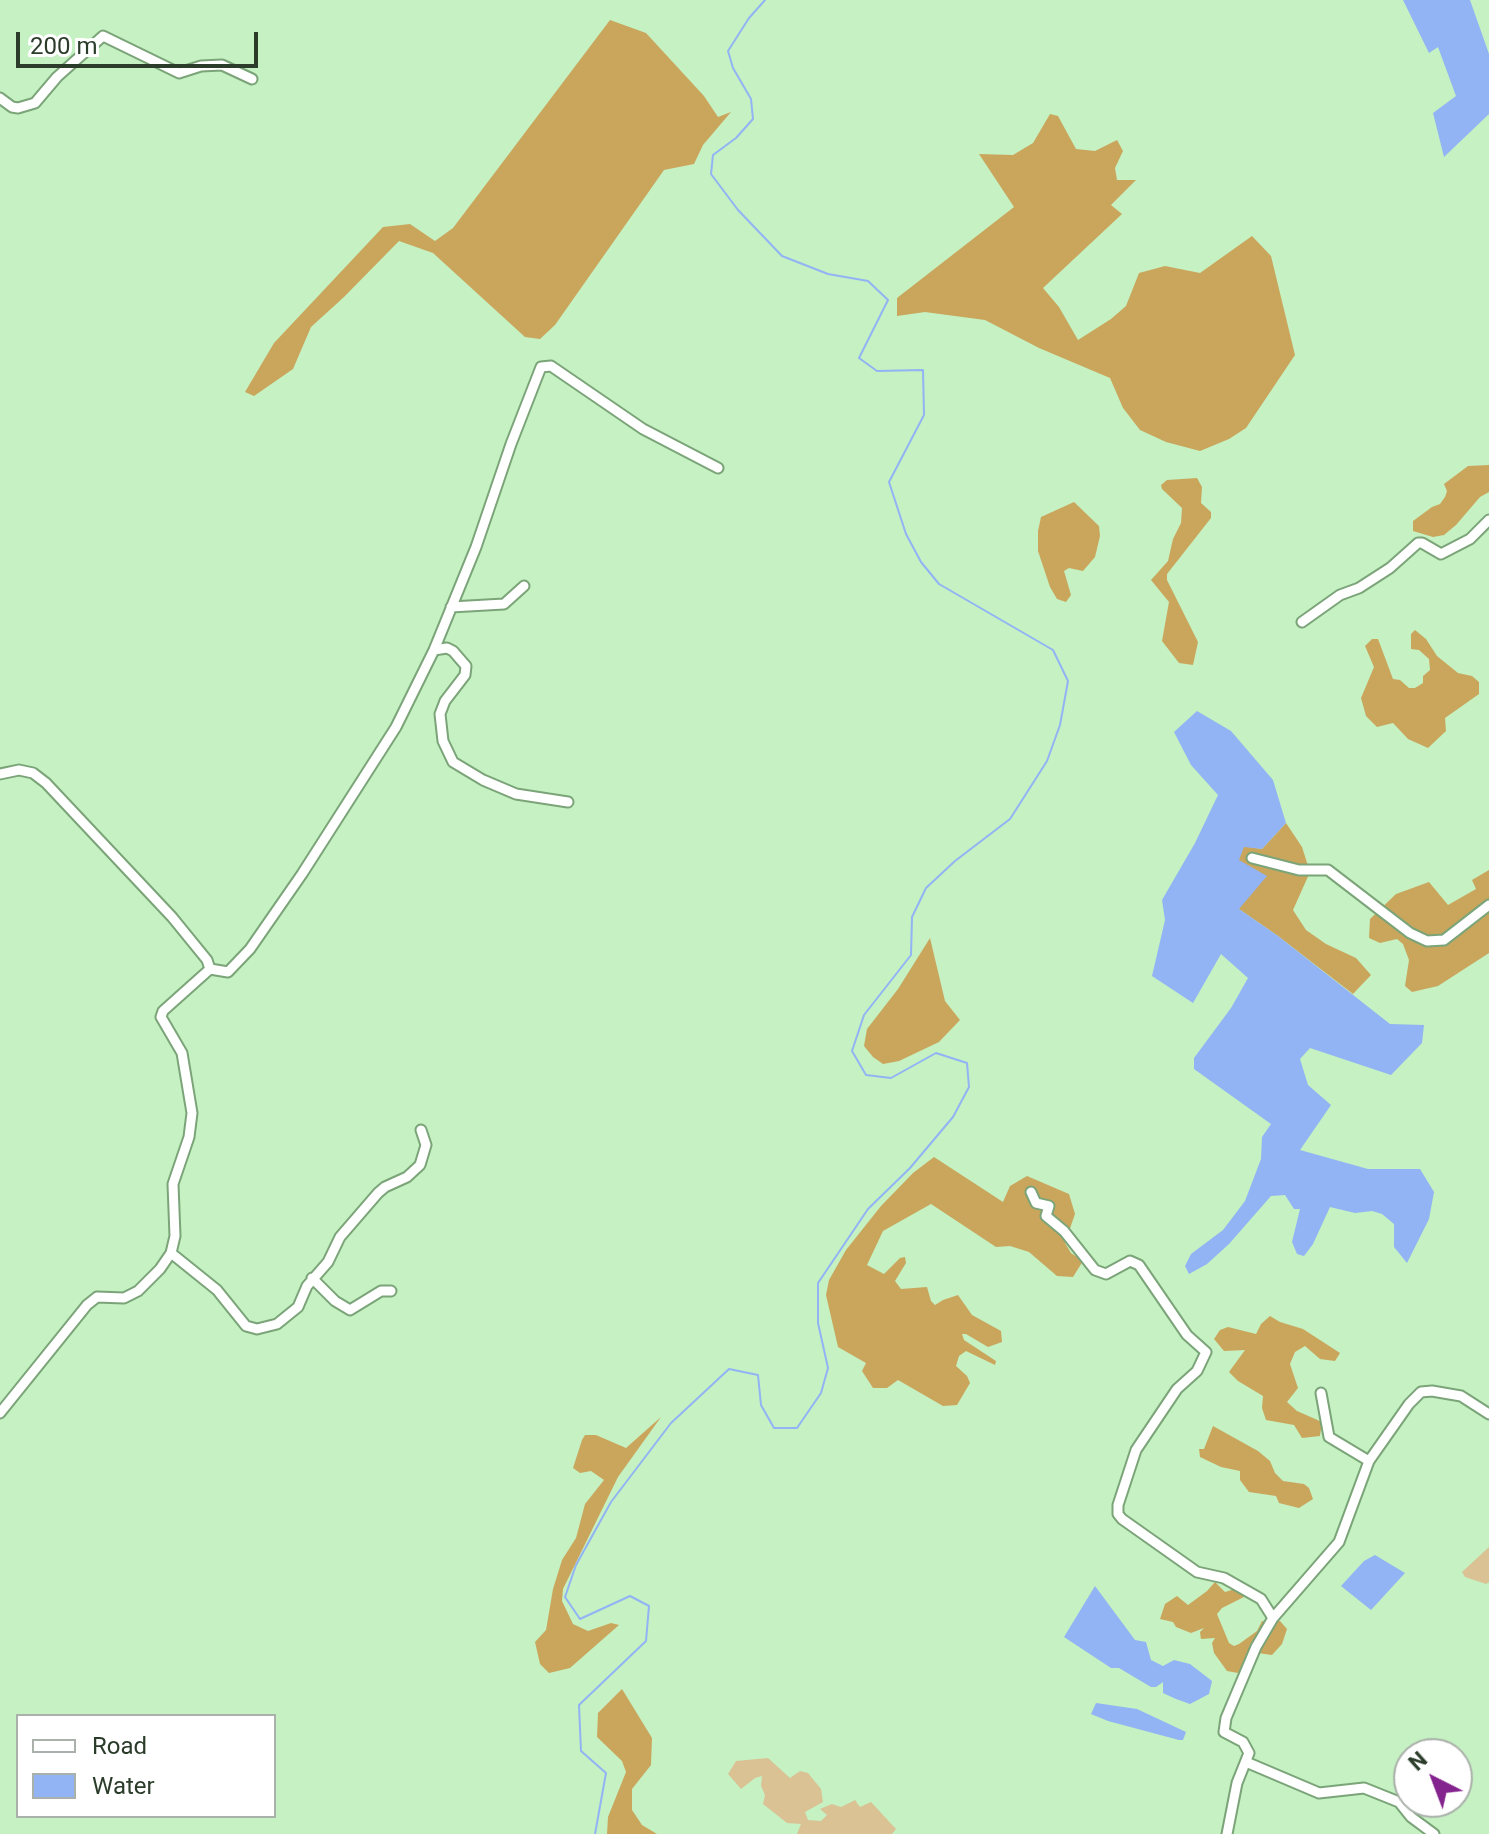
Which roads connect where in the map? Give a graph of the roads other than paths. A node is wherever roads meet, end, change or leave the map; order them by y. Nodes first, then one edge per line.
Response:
1 (252, 79) dead end
2 (0, 98) edge
3 (718, 468) dead end
4 (1489, 520) edge
5 (524, 586) dead end
6 (451, 607) junction
7 (1302, 622) dead end
8 (434, 650) junction
9 (0, 774) edge
10 (568, 802) dead end
11 (1252, 858) dead end
12 (1489, 905) edge
13 (210, 969) junction
14 (421, 1130) dead end
15 (1031, 1192) dead end
16 (171, 1253) junction
17 (312, 1278) junction
18 (391, 1291) dead end
19 (1321, 1393) dead end
20 (0, 1413) edge
21 (1489, 1414) edge
22 (1369, 1461) junction
23 (1273, 1618) junction
24 (1246, 1762) junction
25 (1227, 1834) edge
26 (1434, 1834) edge

1 - 2 street
3 - 6 street
4 - 7 street
5 - 6 street
6 - 8 street
8 - 10 street
8 - 13 street
9 - 13 street
11 - 12 street
13 - 16 street
14 - 17 street
15 - 23 street
16 - 17 street
16 - 20 street
17 - 18 street
19 - 22 street
21 - 22 street
22 - 23 street
23 - 24 street
24 - 25 street
24 - 26 street

